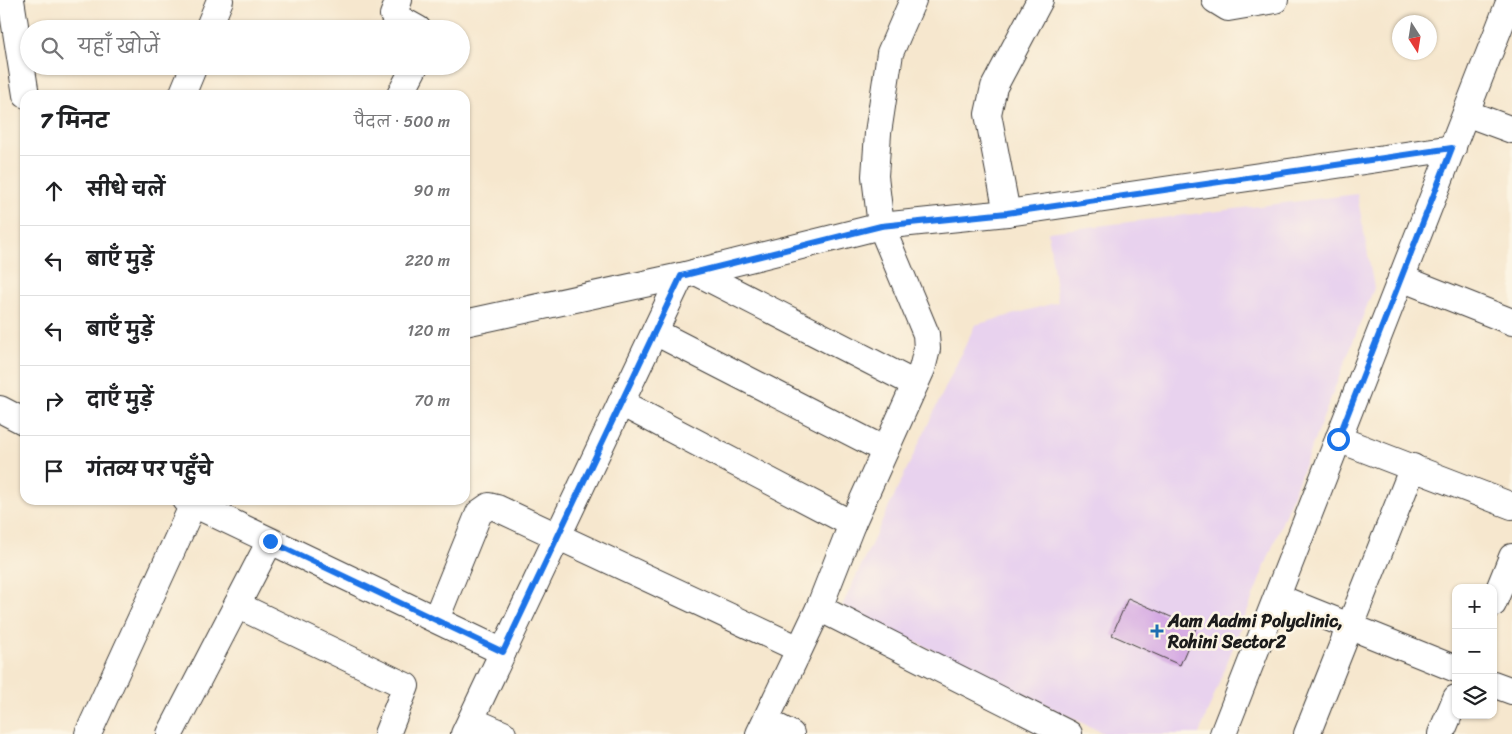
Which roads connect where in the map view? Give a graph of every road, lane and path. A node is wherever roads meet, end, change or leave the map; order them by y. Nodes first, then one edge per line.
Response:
1 (11, 0) edge
2 (220, 0) edge
3 (398, 0) edge
4 (913, 0) edge
5 (1040, 0) edge
6 (1214, 0) edge
7 (1275, 0) edge
8 (1510, 4) edge
9 (212, 20) edge
10 (402, 20) edge
11 (20, 57) edge
12 (23, 75) edge
13 (190, 75) edge
14 (410, 75) edge
15 (25, 90) edge
16 (184, 90) edge
17 (403, 90) edge
18 (1466, 113) junction
19 (1512, 130) edge
20 (1452, 148) junction
21 (1007, 213) junction
22 (881, 226) junction
23 (688, 274) junction
24 (1401, 278) junction
25 (470, 322) edge
26 (1512, 322) edge
27 (655, 332) junction
28 (915, 384) junction
29 (621, 403) junction
30 (1338, 439) junction
31 (886, 450) junction
32 (1413, 467) junction
33 (189, 505) edge
34 (199, 505) edge
35 (1512, 506) edge
36 (852, 524) junction
37 (558, 535) junction
38 (270, 541) junction
39 (1512, 557) edge
40 (1497, 594) edge
41 (1276, 597) junction
42 (237, 605) junction
43 (819, 608) junction
44 (436, 619) junction
45 (1351, 627) junction
46 (800, 649) junction
47 (503, 652) junction
48 (1452, 667) edge
49 (1497, 685) edge
50 (1512, 691) edge
51 (1452, 708) edge
52 (468, 727) edge
53 (762, 727) edge
54 (179, 731) edge
55 (88, 734) edge
56 (387, 734) edge
57 (503, 734) edge
58 (791, 734) edge
59 (1069, 734) edge
60 (1223, 734) edge
61 (1307, 734) edge
62 (1441, 734) edge

1 - 11 street
2 - 9 street
3 - 10 street
4 - 22 street
5 - 21 street
6 - 7 street
8 - 18 street
12 - 15 street
13 - 16 street
14 - 17 street
18 - 19 street
18 - 20 street
20 - 21 street
20 - 24 street
21 - 22 street
22 - 23 street
22 - 28 street
23 - 25 street
23 - 27 street
23 - 28 street
24 - 26 street
24 - 30 street
27 - 29 street
27 - 31 street
28 - 31 street
29 - 36 street
29 - 37 street
30 - 32 street
30 - 41 street
31 - 36 street
32 - 35 street
32 - 45 street
33 - 55 street
34 - 38 street
36 - 43 street
37 - 44 street
37 - 46 street
37 - 47 street
38 - 42 street
38 - 44 street
39 - 40 street
41 - 45 street
41 - 60 street
42 - 54 street
42 - 56 street
43 - 46 street
43 - 59 street
44 - 47 street
45 - 48 street
45 - 61 street
46 - 53 street
47 - 52 street
49 - 50 street
51 - 62 street
52 - 57 street
53 - 58 street

